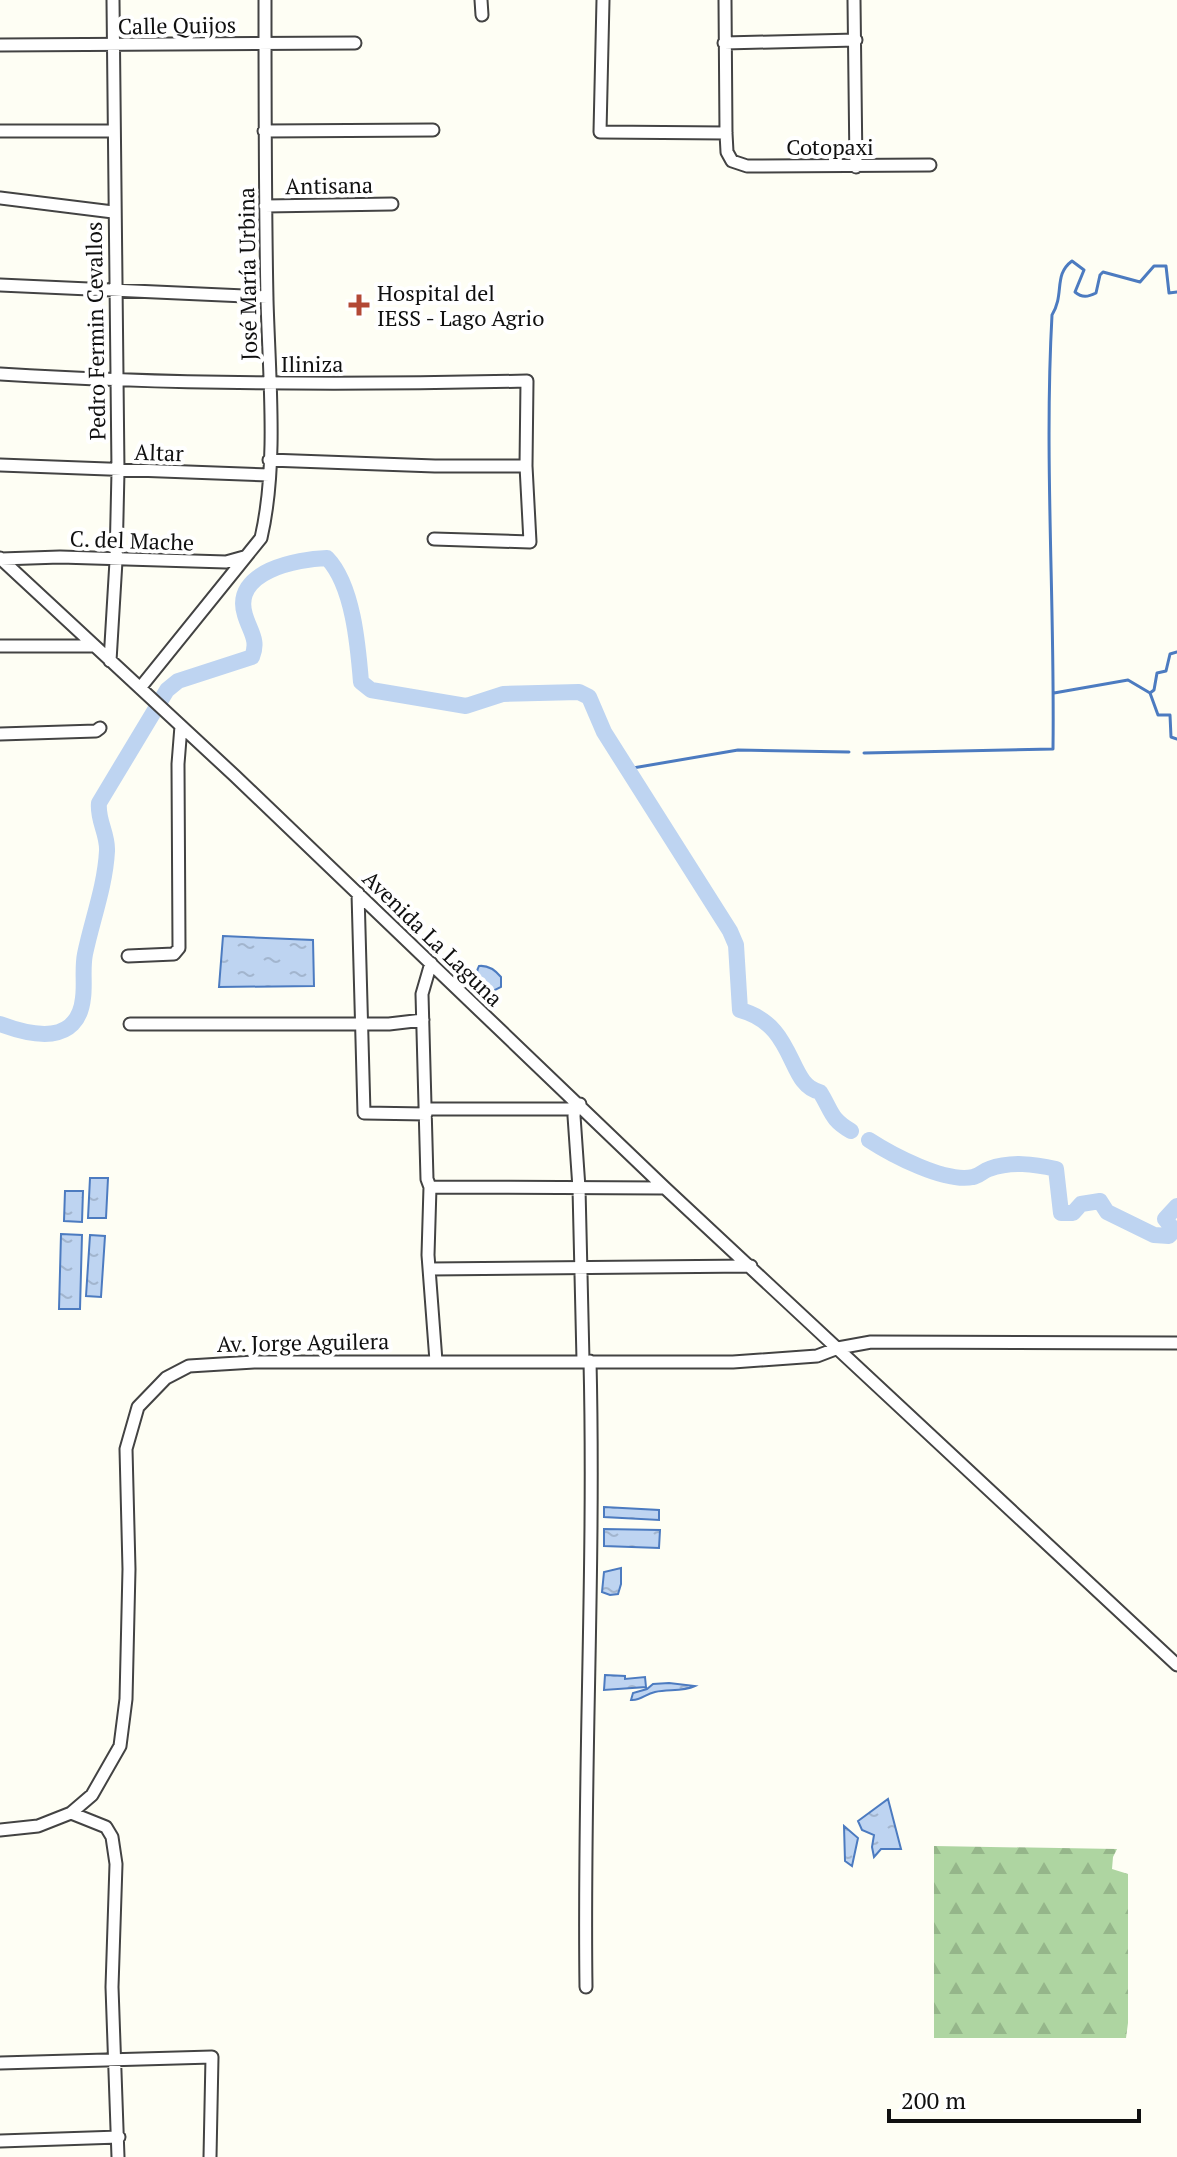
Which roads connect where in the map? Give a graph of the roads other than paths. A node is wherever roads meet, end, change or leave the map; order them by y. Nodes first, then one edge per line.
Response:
1 (113, 0) edge
2 (265, 0) edge
3 (481, 0) edge
4 (603, 0) edge
5 (725, 0) edge
6 (854, 0) edge
7 (482, 15) dead end
8 (856, 40) junction
9 (355, 43) dead end
10 (724, 43) junction
11 (265, 44) junction
12 (0, 45) edge
13 (115, 45) junction
14 (433, 130) dead end
15 (0, 131) edge
16 (114, 131) junction
17 (264, 131) junction
18 (726, 133) junction
19 (930, 165) dead end
20 (856, 167) junction
21 (0, 198) edge
22 (392, 204) dead end
23 (265, 206) junction
24 (113, 212) junction
25 (0, 285) edge
26 (115, 291) junction
27 (267, 297) junction
28 (0, 374) edge
29 (116, 381) junction
30 (269, 383) junction
31 (269, 460) junction
32 (0, 465) edge
33 (526, 466) junction
34 (118, 471) junction
35 (269, 475) junction
36 (434, 539) dead end
37 (244, 557) junction
38 (1, 559) edge
39 (116, 561) junction
40 (0, 646) edge
41 (92, 646) junction
42 (110, 661) junction
43 (144, 692) junction
44 (181, 726) junction
45 (100, 728) dead end
46 (0, 734) edge
47 (358, 893) junction
48 (128, 956) dead end
49 (431, 963) junction
50 (423, 1020) junction
51 (361, 1023) junction
52 (130, 1024) dead end
53 (578, 1106) junction
54 (426, 1112) junction
55 (430, 1187) junction
56 (579, 1188) junction
57 (665, 1188) junction
58 (751, 1266) junction
59 (581, 1267) junction
60 (430, 1269) junction
61 (1177, 1343) edge
62 (838, 1348) junction
63 (436, 1361) junction
64 (586, 1361) junction
65 (1177, 1665) edge
66 (71, 1813) junction
67 (0, 1830) edge
68 (586, 1987) dead end
69 (115, 2060) junction
70 (0, 2063) edge
71 (119, 2137) junction
72 (0, 2141) edge
73 (118, 2157) edge
74 (210, 2157) edge

1 - 13 street, Pedro Fermin Cevallos
2 - 11 street, José María Urbina
3 - 7 street
4 - 18 street
5 - 10 street
6 - 8 street
8 - 10 street
8 - 20 street
9 - 11 street, Calle Quijos
10 - 18 street
11 - 13 street, Calle Quijos
11 - 17 street, José María Urbina
12 - 13 street, Calle Quijos
13 - 16 street, Pedro Fermin Cevallos
14 - 17 street
15 - 16 street
16 - 24 street, Pedro Fermin Cevallos
17 - 23 street, José María Urbina
18 - 20 street, Cotopaxi
19 - 20 street, Cotopaxi
21 - 24 street
22 - 23 street, Antisana
23 - 27 street, José María Urbina
24 - 26 street, Pedro Fermin Cevallos
25 - 26 street
26 - 27 street
26 - 29 street, Pedro Fermin Cevallos
27 - 30 street, José María Urbina
28 - 29 street, Iliniza
29 - 30 street, Iliniza
29 - 34 street, Pedro Fermin Cevallos
30 - 31 street, José María Urbina
30 - 33 street, Iliniza
31 - 33 street
31 - 35 street, José María Urbina
32 - 34 street, Altar
33 - 36 street
34 - 35 street, Altar
34 - 39 street, Pedro Fermin Cevallos
35 - 37 street, José María Urbina
37 - 39 street, C. del Mache
37 - 43 street
38 - 39 street, C. del Mache
38 - 41 street, Avenida La Laguna
39 - 42 street, Pedro Fermin Cevallos
40 - 41 street
41 - 42 street, Avenida La Laguna
42 - 43 street, Avenida La Laguna
43 - 44 street, Avenida La Laguna
44 - 47 street, Avenida La Laguna
44 - 48 street
45 - 46 street
47 - 49 street, Avenida La Laguna
47 - 51 street
49 - 50 street
49 - 53 street, Avenida La Laguna
50 - 51 street
50 - 54 street
51 - 52 street
51 - 54 street
53 - 54 street
53 - 56 street
53 - 57 street, Avenida La Laguna
54 - 55 street
55 - 56 street
55 - 60 street
56 - 57 street
56 - 59 street
57 - 58 street, Avenida La Laguna
58 - 59 street
58 - 62 street, Avenida La Laguna
59 - 60 street
59 - 64 street
60 - 63 street
61 - 62 street, Av. Jorge Aguilera
62 - 64 street, Av. Jorge Aguilera
62 - 65 street, Avenida La Laguna
63 - 64 street, Av. Jorge Aguilera
63 - 66 street, Av. Jorge Aguilera
64 - 68 street
66 - 67 street, Av. Jorge Aguilera
66 - 69 street
69 - 70 street
69 - 71 street
69 - 74 street
71 - 72 street
71 - 73 street

